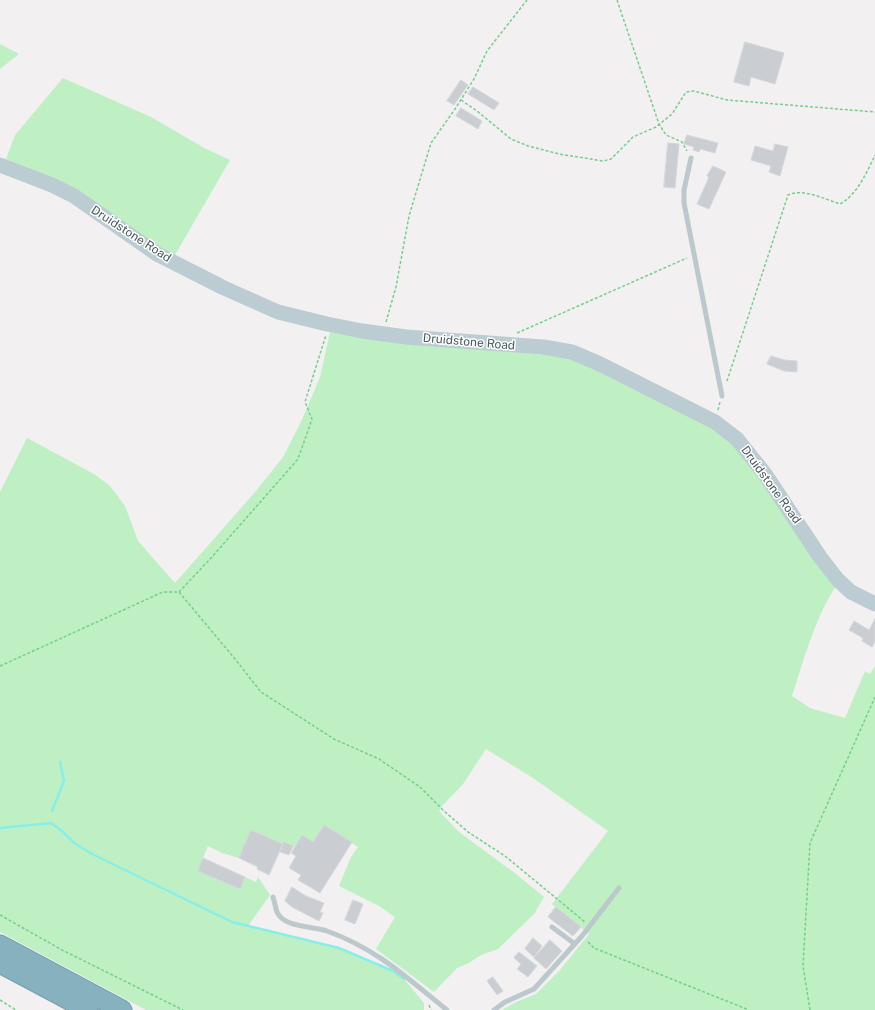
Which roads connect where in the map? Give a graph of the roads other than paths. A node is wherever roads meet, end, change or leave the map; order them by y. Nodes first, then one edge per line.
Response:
1 (692, 158) road end
2 (0, 165) edge
3 (722, 396) road end
4 (875, 604) edge
5 (619, 888) dead end
6 (273, 897) dead end
7 (552, 927) dead end
8 (575, 944) junction
9 (0, 945) edge
10 (0, 963) edge
11 (88, 1010) edge
12 (122, 1010) edge
13 (447, 1010) edge
14 (494, 1010) edge

1 - 3 lane
2 - 4 street, Druidstone Road
5 - 8 lane
6 - 13 lane
7 - 8 lane
8 - 14 lane
9 - 12 highway
10 - 11 highway

